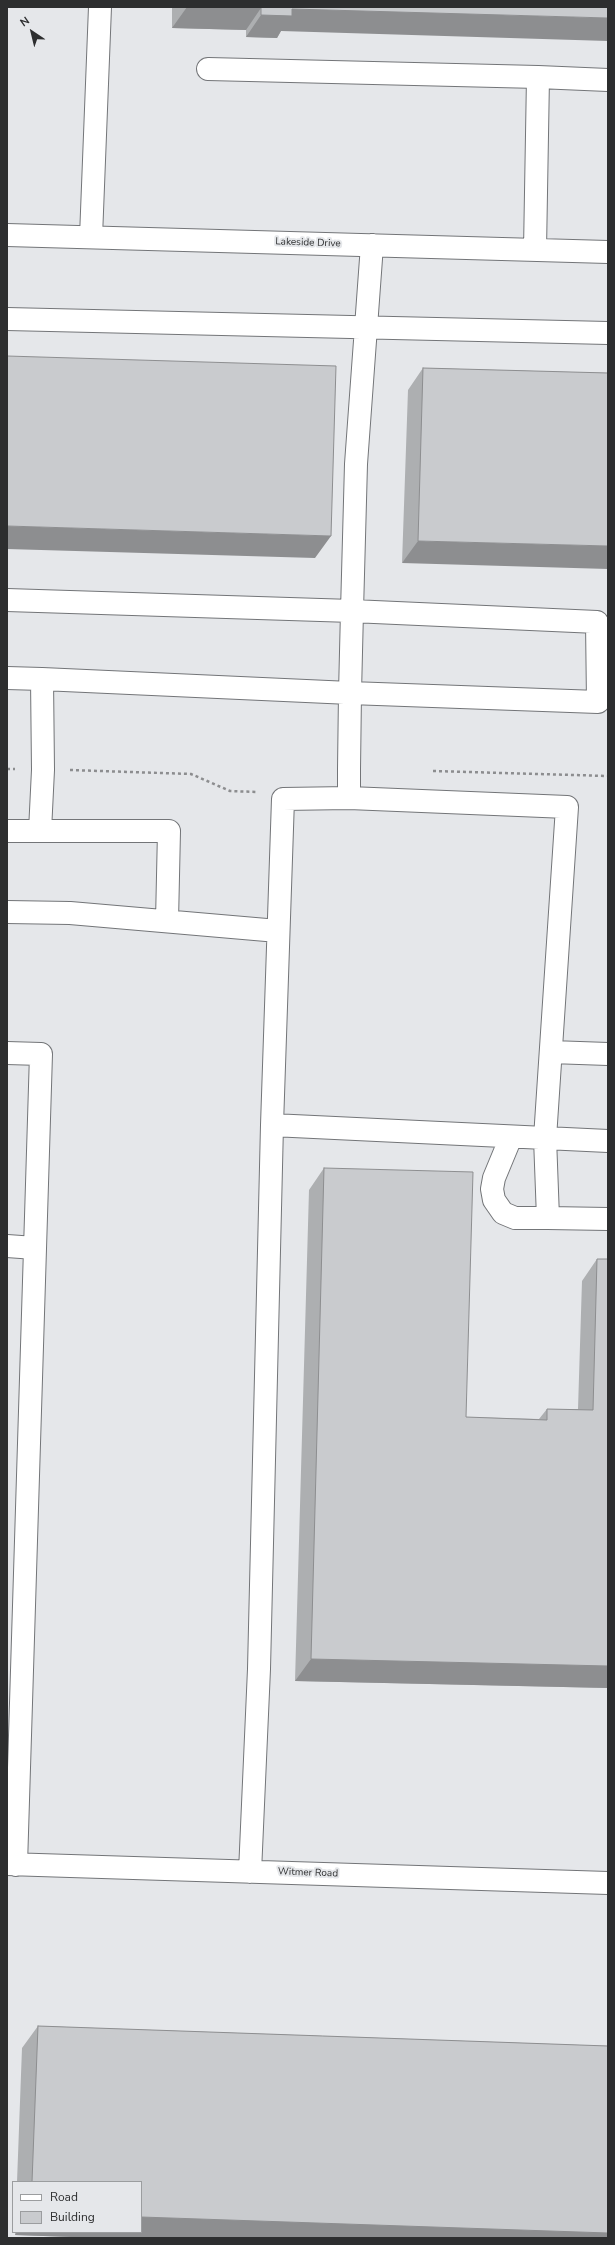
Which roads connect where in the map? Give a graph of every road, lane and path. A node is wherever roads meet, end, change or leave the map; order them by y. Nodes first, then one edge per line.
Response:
1 (100, 7) edge
2 (208, 69) dead end
3 (538, 77) junction
4 (608, 80) edge
5 (7, 235) edge
6 (91, 237) junction
7 (372, 245) junction
8 (535, 250) junction
9 (608, 252) edge
10 (7, 319) edge
11 (366, 326) junction
12 (608, 333) edge
13 (7, 600) edge
14 (352, 611) junction
15 (7, 678) edge
16 (42, 679) junction
17 (350, 692) junction
18 (349, 798) junction
19 (7, 831) edge
20 (40, 831) junction
21 (7, 912) edge
22 (167, 922) junction
23 (278, 931) junction
24 (551, 1052) junction
25 (7, 1053) edge
26 (608, 1054) edge
27 (272, 1125) junction
28 (511, 1137) junction
29 (545, 1138) junction
30 (608, 1142) edge
31 (548, 1218) junction
32 (608, 1219) edge
33 (7, 1246) edge
34 (35, 1248) junction
35 (14, 1695) edge
36 (12, 1865) edge
37 (250, 1872) junction
38 (608, 1883) edge

1 - 6 street
2 - 3 street
3 - 4 street
3 - 8 street
5 - 6 street, Lakeside Drive
6 - 7 street, Lakeside Drive
7 - 8 street, Lakeside Drive
7 - 11 street
8 - 9 street, Lakeside Drive
10 - 11 street
11 - 12 street
11 - 14 street
13 - 14 street
14 - 17 street
14 - 17 street
15 - 16 street
16 - 17 street
16 - 20 street
17 - 18 street
18 - 23 street
18 - 24 street
19 - 20 street
20 - 22 street
21 - 22 street
22 - 23 street
23 - 27 street
24 - 26 street
24 - 29 street
25 - 34 street
27 - 28 street
27 - 37 street
28 - 29 street
28 - 31 street
29 - 30 street
29 - 31 street
31 - 32 street
33 - 34 street
34 - 35 street
35 - 36 street
36 - 37 street, Witmer Road
37 - 38 street, Witmer Road

